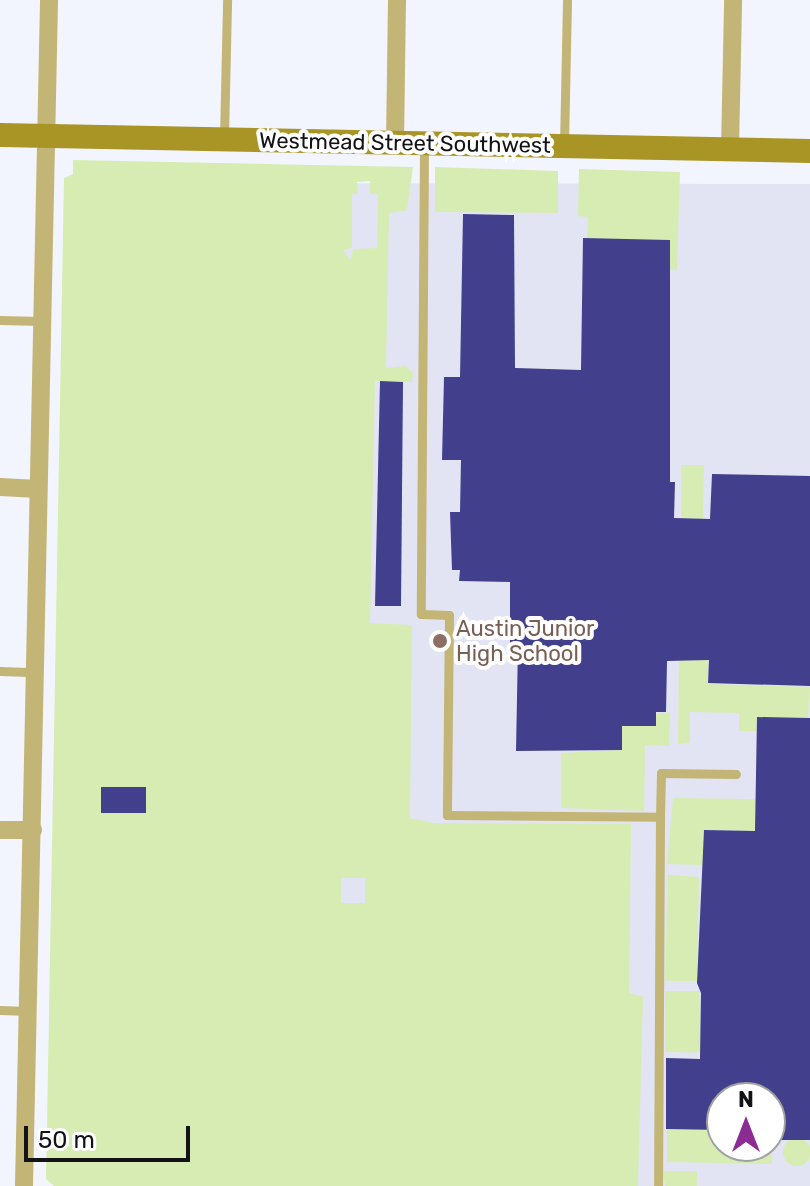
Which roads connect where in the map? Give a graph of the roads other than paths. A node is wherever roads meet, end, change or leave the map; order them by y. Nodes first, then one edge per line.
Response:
1 (49, 0) edge
2 (227, 0) edge
3 (397, 0) edge
4 (567, 0) edge
5 (733, 0) edge
6 (0, 135) edge
7 (47, 136) junction
8 (224, 139) junction
9 (395, 143) junction
10 (424, 143) junction
11 (564, 146) junction
12 (730, 149) junction
13 (810, 151) edge
14 (0, 320) edge
15 (41, 321) junction
16 (0, 487) edge
17 (38, 489) junction
18 (0, 671) edge
19 (35, 672) junction
20 (736, 774) dead end
21 (660, 817) junction
22 (0, 830) edge
23 (33, 830) junction
24 (0, 1010) edge
25 (31, 1011) junction
26 (24, 1186) edge
27 (658, 1186) edge

1 - 7 street
2 - 8 lane
3 - 9 street
4 - 11 lane
5 - 12 street
6 - 7 street, Westmead Street Southwest
7 - 8 street, Westmead Street Southwest
7 - 15 street
8 - 9 street, Westmead Street Southwest
9 - 10 street, Westmead Street Southwest
10 - 11 street, Westmead Street Southwest
10 - 21 lane
11 - 12 street, Westmead Street Southwest
12 - 13 street, Westmead Street Southwest
14 - 15 lane
15 - 17 street
16 - 17 street
17 - 19 street
18 - 19 lane
19 - 23 street
20 - 21 lane
21 - 27 lane
22 - 23 street
23 - 25 street
24 - 25 lane
25 - 26 street

